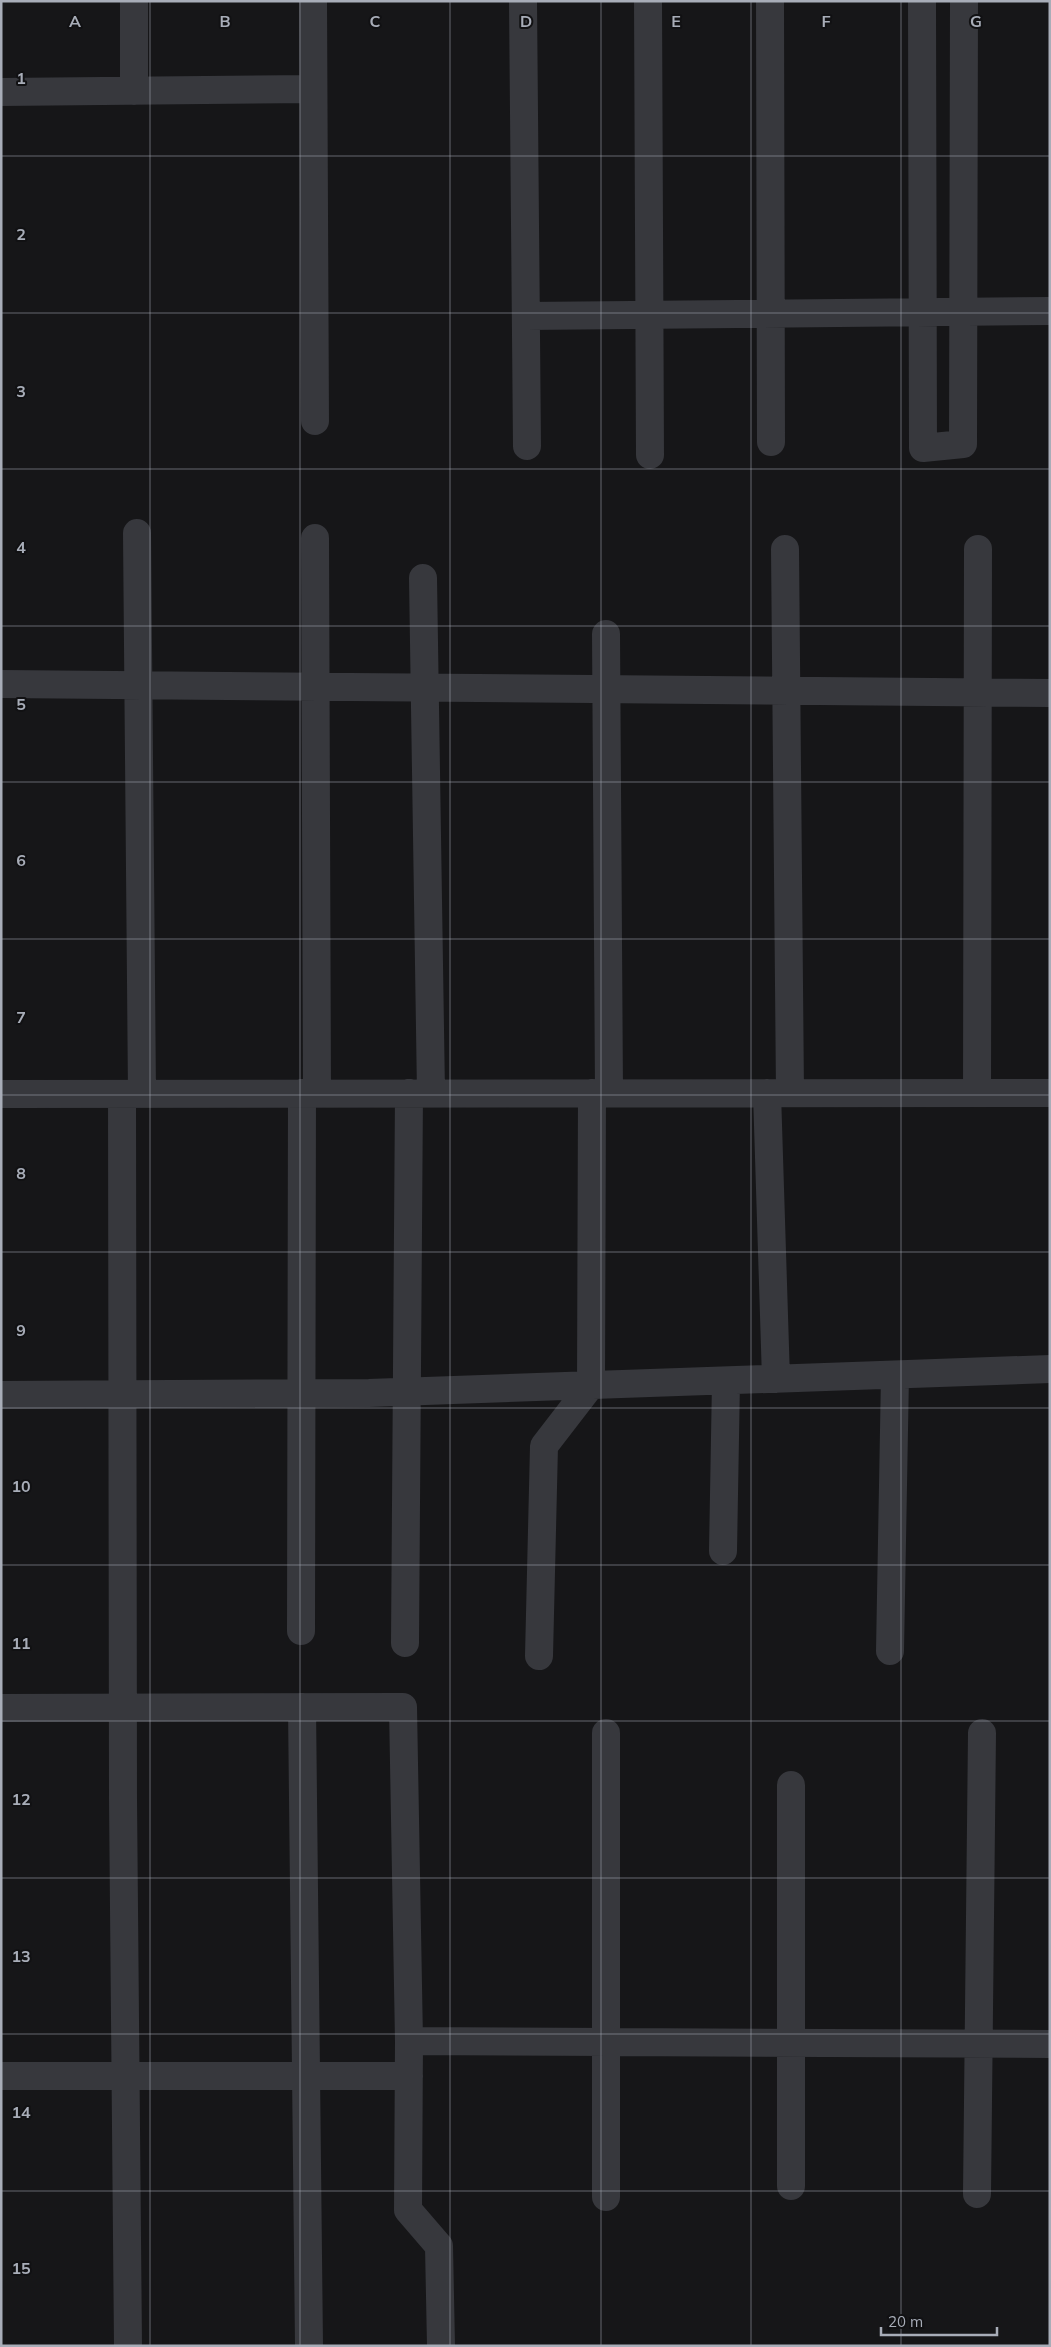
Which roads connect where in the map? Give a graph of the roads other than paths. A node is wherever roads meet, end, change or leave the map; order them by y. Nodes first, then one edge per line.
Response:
1 (134, 1) edge
2 (313, 1) edge
3 (523, 1) edge
4 (648, 1) edge
5 (770, 1) edge
6 (922, 1) edge
7 (964, 1) edge
8 (313, 89) junction
9 (134, 91) junction
10 (1, 92) edge
11 (1050, 311) edge
12 (922, 312) junction
13 (964, 312) junction
14 (771, 313) junction
15 (650, 314) junction
16 (526, 316) junction
17 (315, 421) dead end
18 (771, 442) dead end
19 (527, 446) dead end
20 (650, 455) dead end
21 (137, 533) dead end
22 (315, 538) dead end
23 (786, 549) dead end
24 (978, 549) dead end
25 (423, 578) dead end
26 (606, 634) dead end
27 (1, 684) edge
28 (138, 685) junction
29 (315, 686) junction
30 (425, 688) junction
31 (606, 689) junction
32 (787, 691) junction
33 (978, 693) junction
34 (1050, 694) edge
35 (309, 1093) junction
36 (420, 1093) junction
37 (600, 1093) junction
38 (778, 1093) junction
39 (977, 1093) junction
40 (1050, 1093) edge
41 (1, 1094) edge
42 (132, 1094) junction
43 (1050, 1369) edge
44 (895, 1375) junction
45 (776, 1379) junction
46 (726, 1381) junction
47 (591, 1385) junction
48 (407, 1392) junction
49 (302, 1394) junction
50 (1, 1395) edge
51 (122, 1395) junction
52 (723, 1551) dead end
53 (301, 1631) dead end
54 (405, 1644) dead end
55 (890, 1651) dead end
56 (539, 1656) dead end
57 (123, 1707) junction
58 (302, 1707) junction
59 (1, 1708) edge
60 (606, 1733) dead end
61 (982, 1733) dead end
62 (791, 1785) dead end
63 (409, 2041) junction
64 (606, 2043) junction
65 (791, 2043) junction
66 (978, 2044) junction
67 (1050, 2044) edge
68 (1, 2076) edge
69 (126, 2076) junction
70 (306, 2076) junction
71 (409, 2076) junction
72 (791, 2186) dead end
73 (977, 2194) dead end
74 (606, 2198) dead end
75 (128, 2346) edge
76 (309, 2346) edge
77 (441, 2346) edge

1 - 9 street
2 - 8 street
3 - 16 street
4 - 15 street
5 - 14 street
6 - 12 street
7 - 13 street
8 - 9 street
8 - 17 street
9 - 10 street
11 - 13 street
12 - 13 street
12 - 13 street
12 - 14 street
14 - 15 street
14 - 18 street
15 - 16 street
15 - 20 street
16 - 19 street
21 - 28 street
22 - 29 street
23 - 32 street
24 - 33 street
25 - 30 street
26 - 31 street
27 - 28 street
28 - 29 street
28 - 42 street
29 - 30 street
29 - 35 street
30 - 31 street
30 - 36 street
31 - 32 street
31 - 37 street
32 - 33 street
32 - 38 street
33 - 34 street
33 - 39 street
35 - 36 street
35 - 42 street
35 - 49 street
36 - 37 street
36 - 48 street
37 - 38 street
37 - 47 street
38 - 39 street
38 - 45 street
39 - 40 street
41 - 42 street
42 - 51 street
43 - 44 street
44 - 45 street
44 - 55 street
45 - 46 street
46 - 47 street
46 - 52 street
47 - 48 street
47 - 56 street
48 - 49 street
48 - 54 street
49 - 51 street
49 - 53 street
50 - 51 street
51 - 57 street
57 - 58 street
57 - 59 street
57 - 69 street
58 - 63 street
58 - 70 street
60 - 64 street
61 - 66 street
62 - 65 street
63 - 64 street
63 - 71 street
64 - 65 street
64 - 74 street
65 - 66 street
65 - 72 street
66 - 67 street
66 - 73 street
68 - 69 street
69 - 70 street
69 - 75 street
70 - 71 street
70 - 76 street
71 - 77 street

